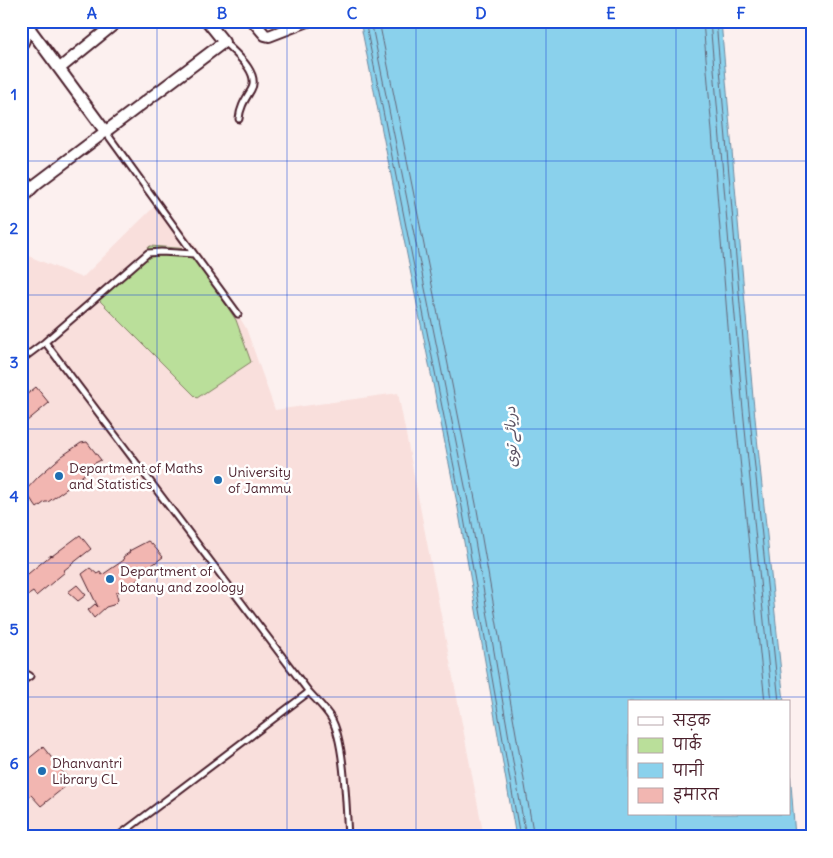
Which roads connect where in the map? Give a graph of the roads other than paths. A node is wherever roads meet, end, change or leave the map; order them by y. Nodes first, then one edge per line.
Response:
1 (118, 21) edge
2 (207, 21) edge
3 (253, 21) edge
4 (308, 21) edge
5 (25, 29) edge
6 (224, 42) junction
7 (60, 68) junction
8 (239, 118) dead end
9 (105, 131) junction
10 (21, 203) edge
11 (194, 254) junction
12 (238, 314) dead end
13 (45, 342) junction
14 (21, 360) edge
15 (21, 671) edge
16 (21, 682) edge
17 (309, 692) junction
18 (117, 837) edge
19 (348, 837) edge

1 - 7 street
2 - 6 street
3 - 4 street
5 - 7 street
6 - 8 lane
6 - 9 street
7 - 9 street
9 - 10 street
9 - 11 lane
11 - 12 lane
11 - 13 lane
13 - 14 lane
13 - 17 lane
15 - 16 lane
17 - 18 lane
17 - 19 lane

